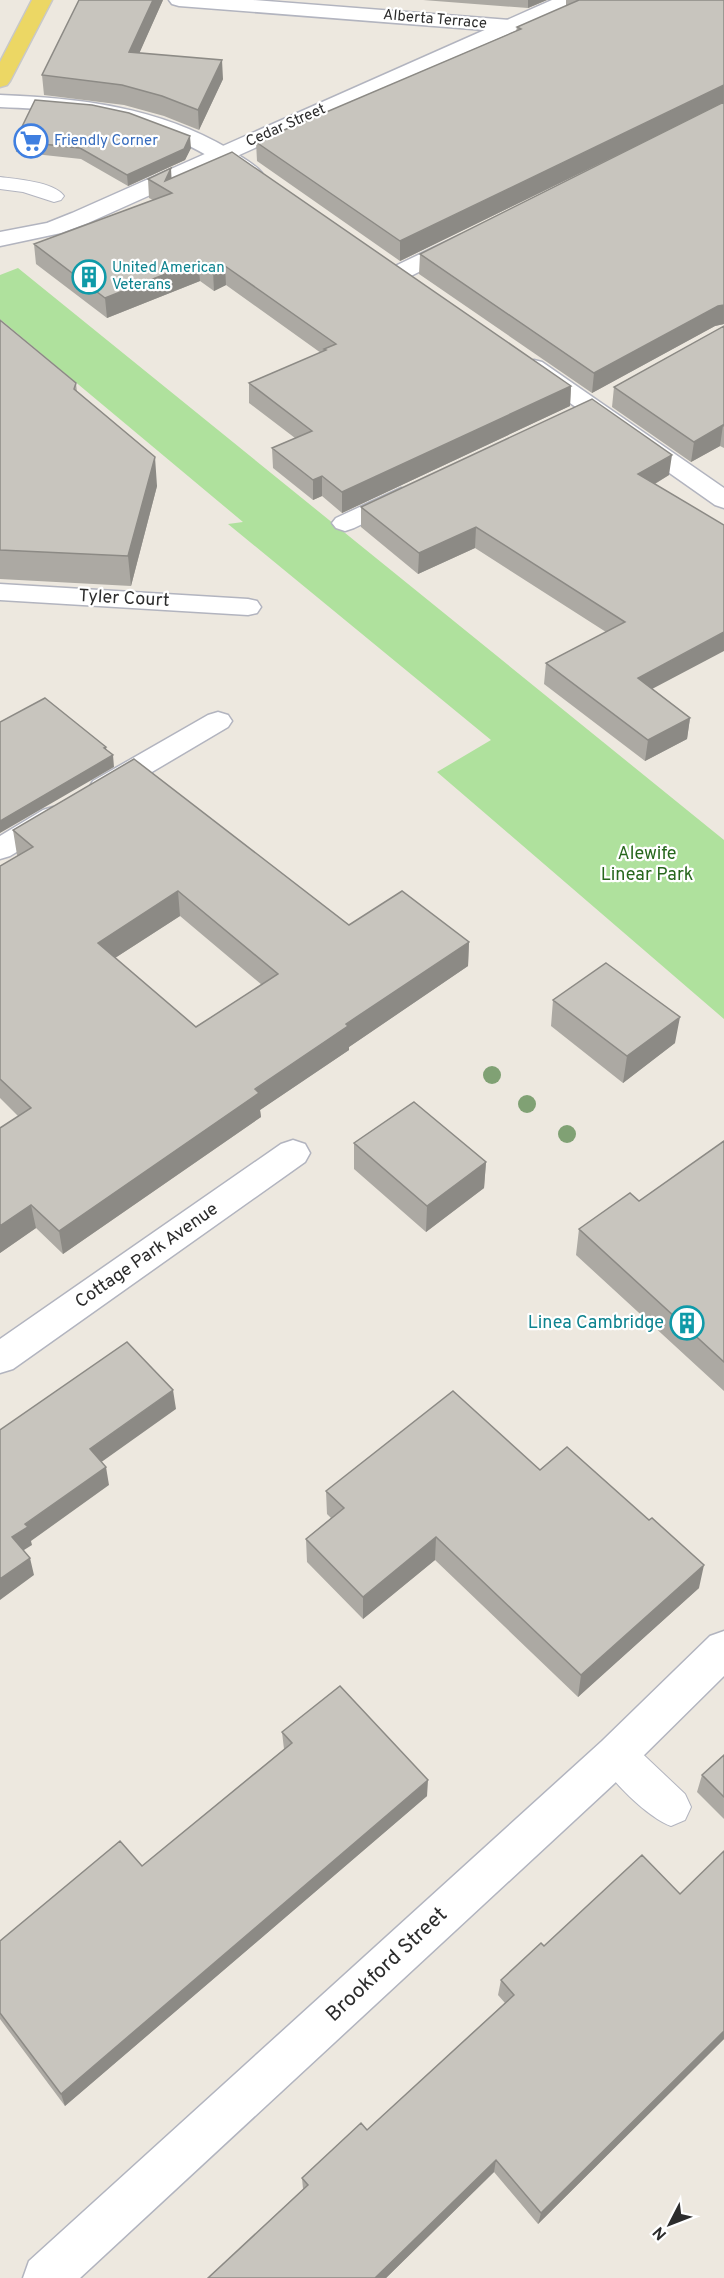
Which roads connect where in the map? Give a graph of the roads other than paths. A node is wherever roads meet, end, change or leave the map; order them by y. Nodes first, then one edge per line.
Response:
1 (42, 0) edge
2 (179, 0) edge
3 (568, 0) edge
4 (511, 26) junction
5 (0, 81) edge
6 (0, 101) edge
7 (222, 154) junction
8 (0, 183) edge
9 (271, 186) edge
10 (54, 196) dead end
11 (478, 233) edge
12 (0, 239) edge
13 (379, 260) edge
14 (517, 354) edge
15 (614, 395) edge
16 (582, 412) junction
17 (420, 487) edge
18 (724, 500) edge
19 (345, 523) dead end
20 (0, 592) edge
21 (248, 607) dead end
22 (218, 721) dead end
23 (0, 849) edge
24 (293, 1153) dead end
25 (0, 1359) edge
26 (724, 1649) edge
27 (616, 1755) junction
28 (671, 1807) dead end
29 (46, 2278) edge

1 - 5 main road
2 - 4 street, Alberta Terrace
3 - 4 street, Cedar Street
4 - 7 street, Cedar Street
6 - 7 street
7 - 9 street
7 - 12 street, Cedar Street
8 - 10 lane
11 - 13 street
14 - 16 street
15 - 16 street
16 - 18 street
17 - 19 street
20 - 21 street, Tyler Court
22 - 23 street
24 - 25 street, Cottage Park Avenue
26 - 27 street, Brookford Street
27 - 28 lane
27 - 29 street, Brookford Street

